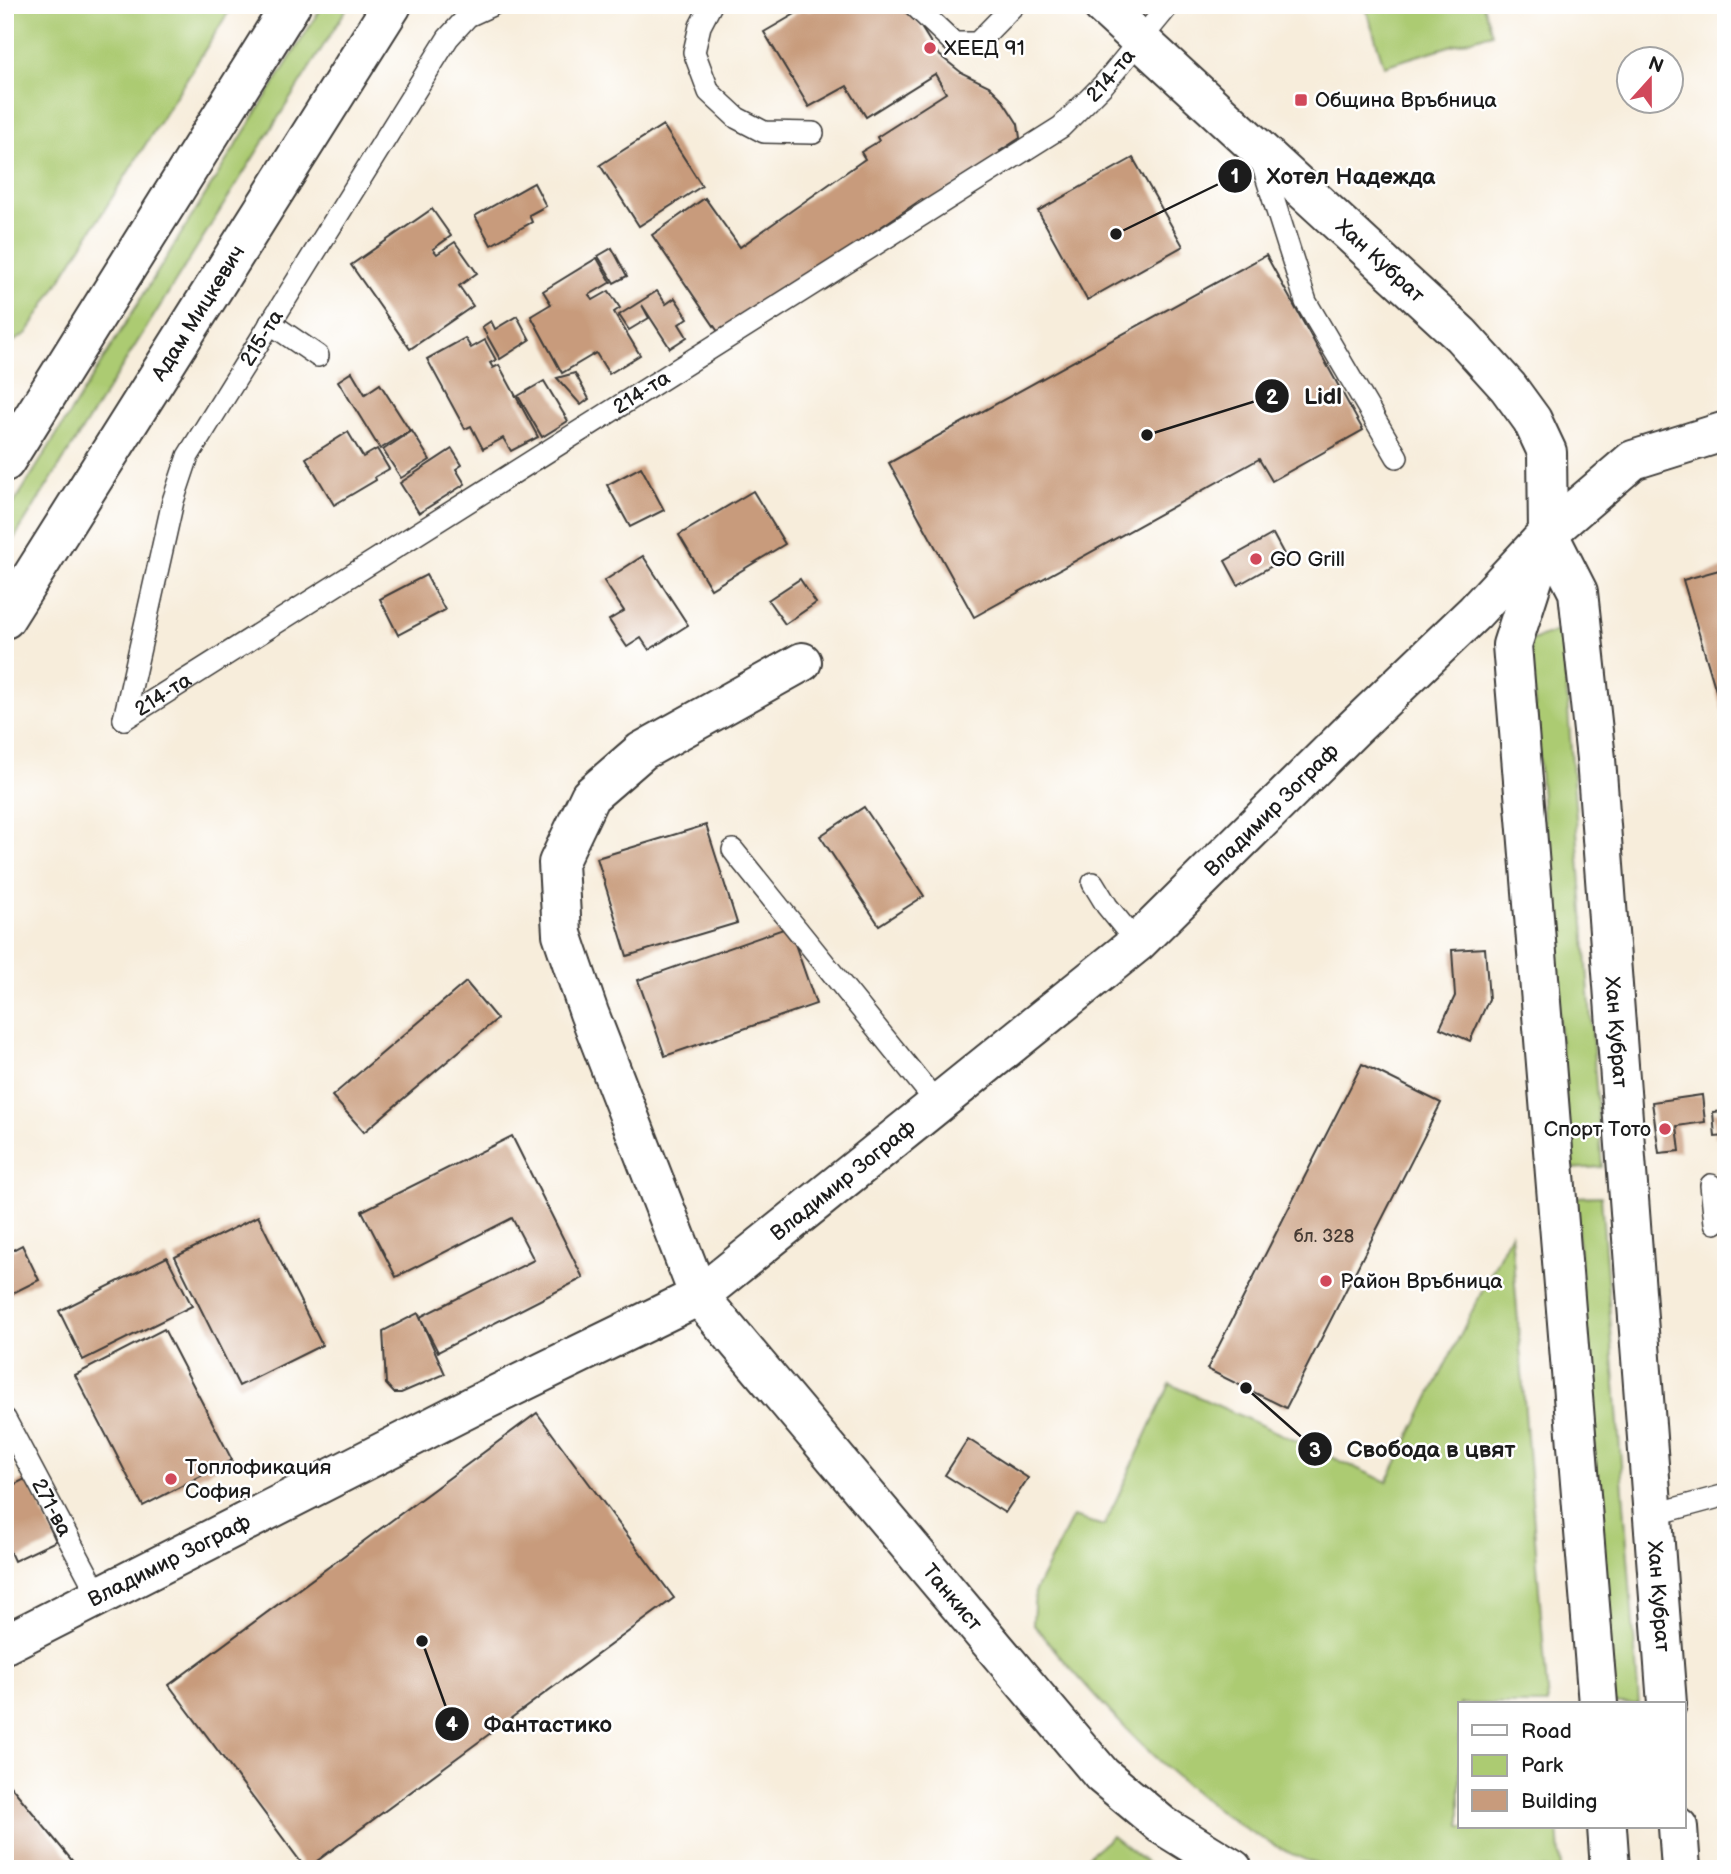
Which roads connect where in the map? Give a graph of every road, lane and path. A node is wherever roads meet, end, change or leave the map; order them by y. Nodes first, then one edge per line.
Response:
1 (291, 5) edge
2 (392, 5) edge
3 (492, 5) edge
4 (711, 5) edge
5 (914, 5) edge
6 (1014, 5) edge
7 (1102, 5) edge
8 (1169, 5) edge
9 (1140, 40) junction
10 (813, 133) dead end
11 (1257, 148) junction
12 (270, 323) junction
13 (318, 356) dead end
14 (1726, 431) edge
15 (1397, 457) dead end
16 (5, 462) edge
17 (1548, 533) junction
18 (12, 608) edge
19 (802, 662) dead end
20 (124, 719) joint
21 (733, 850) dead end
22 (1093, 883) dead end
23 (1137, 943) junction
24 (937, 1104) junction
25 (1711, 1185) dead end
26 (1715, 1223) dead end
27 (699, 1296) junction
28 (5, 1419) edge
29 (1726, 1494) edge
30 (1651, 1515) junction
31 (99, 1596) junction
32 (5, 1644) edge
33 (1598, 1702) edge
34 (1667, 1702) edge
35 (1607, 1828) edge
36 (1678, 1828) edge
37 (1233, 1869) edge
38 (1610, 1869) edge
39 (1681, 1869) edge

1 - 16 street
2 - 18 street, Адам Мицкевич
3 - 12 lane, 215-та
4 - 10 lane
5 - 6 lane
7 - 9 street, Хан Кубрат
8 - 9 lane, 214-та
9 - 11 street, Хан Кубрат
9 - 20 lane, 214-та
11 - 15 lane
11 - 17 street, Хан Кубрат
12 - 13 lane
12 - 20 lane, 215-та
14 - 17 street, Владимир Зограф
17 - 23 street, Владимир Зограф
17 - 30 street, Хан Кубрат
17 - 33 street, Хан Кубрат
19 - 27 street, Танкист
21 - 24 lane
22 - 23 lane
23 - 24 street, Владимир Зограф
24 - 27 street, Владимир Зограф
25 - 26 lane
27 - 31 street, Владимир Зограф
27 - 37 street, Танкист
28 - 31 lane, 271-ва
29 - 30 lane
30 - 34 street, Хан Кубрат
31 - 32 street, Владимир Зограф
35 - 38 street
36 - 39 street

